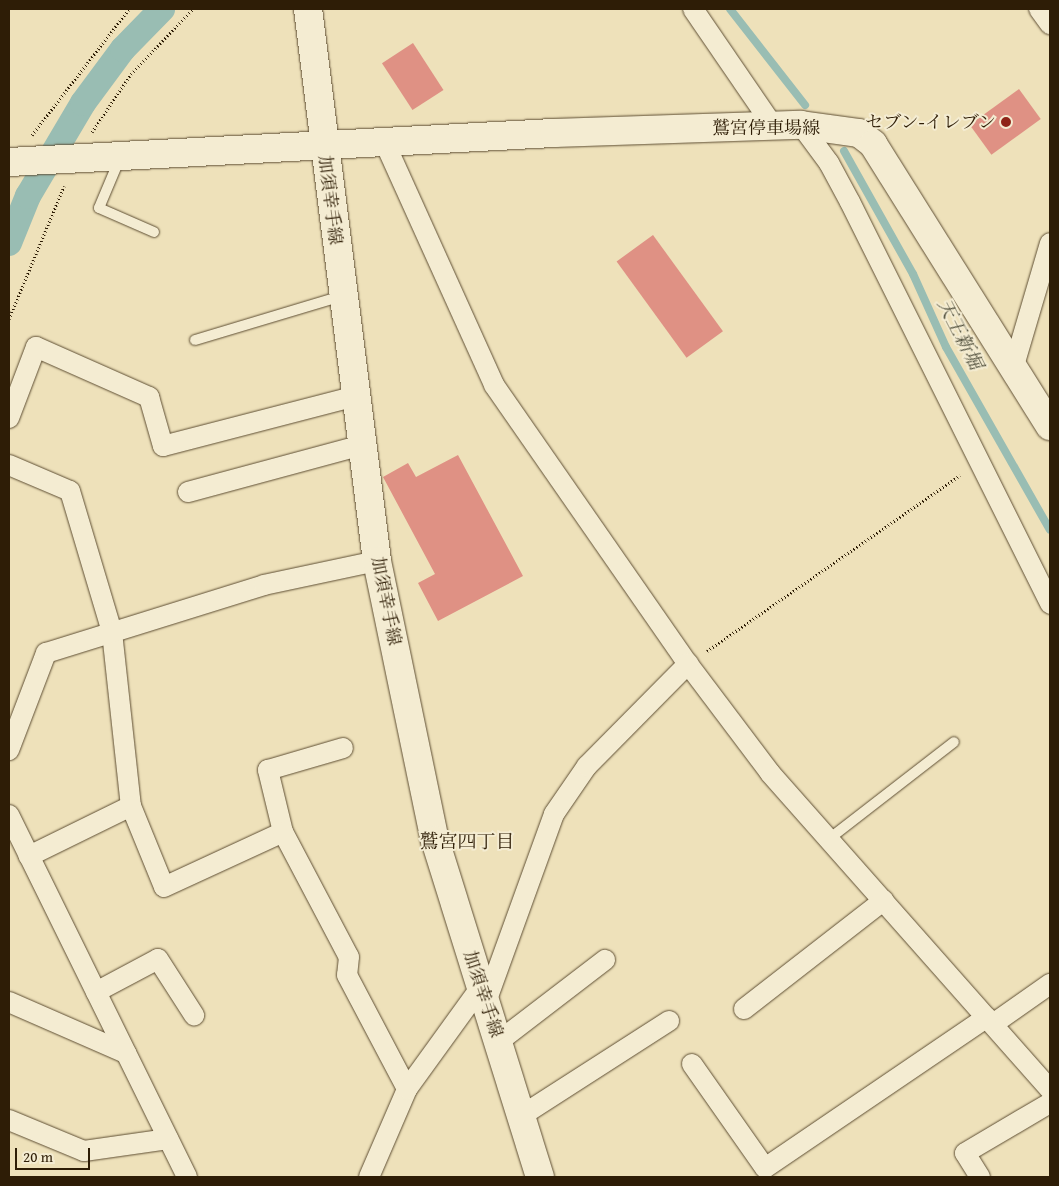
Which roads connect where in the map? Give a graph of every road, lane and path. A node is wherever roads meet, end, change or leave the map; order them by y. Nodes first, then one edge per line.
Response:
1 (128, 9) edge
2 (193, 9) edge
3 (308, 9) edge
4 (693, 9) edge
5 (1039, 9) edge
6 (1050, 24) edge
7 (801, 125) junction
8 (773, 126) junction
9 (384, 141) junction
10 (323, 148) junction
11 (23, 155) edge
12 (122, 155) junction
13 (75, 158) junction
14 (154, 232) dead end
15 (1050, 243) edge
16 (343, 296) junction
17 (9, 319) edge
18 (195, 340) dead end
19 (1013, 369) junction
20 (356, 396) junction
21 (9, 418) edge
22 (1050, 426) edge
23 (362, 445) junction
24 (978, 464) junction
25 (9, 465) edge
26 (188, 492) dead end
27 (377, 562) junction
28 (1050, 604) edge
29 (112, 632) junction
30 (688, 664) junction
31 (954, 742) dead end
32 (342, 748) dead end
33 (9, 750) edge
34 (131, 806) junction
35 (9, 815) edge
36 (283, 832) junction
37 (829, 839) junction
38 (29, 856) junction
39 (884, 900) junction
40 (605, 960) dead end
41 (1050, 984) edge
42 (96, 992) junction
43 (483, 995) junction
44 (9, 1002) edge
45 (744, 1009) dead end
46 (194, 1015) dead end
47 (669, 1021) dead end
48 (990, 1021) junction
49 (498, 1042) junction
50 (126, 1053) junction
51 (692, 1064) dead end
52 (407, 1089) junction
53 (1050, 1089) edge
54 (1050, 1103) edge
55 (521, 1116) junction
56 (9, 1120) edge
57 (168, 1139) junction
58 (187, 1177) edge
59 (369, 1177) edge
60 (540, 1177) edge
61 (980, 1177) edge

1 - 11 path
2 - 13 path
3 - 10 main road, 加須幸手線
4 - 8 street
5 - 6 street
7 - 8 main road, 鷲宮停車場線
7 - 19 main road, 鷲宮停車場線
7 - 24 street
8 - 9 main road, 鷲宮停車場線
9 - 10 main road, 鷲宮停車場線
9 - 30 street
10 - 12 main road, 鷲宮停車場線
10 - 16 main road, 加須幸手線
11 - 13 main road, 鷲宮停車場線
12 - 13 main road, 鷲宮停車場線
12 - 14 lane
13 - 17 path
15 - 19 street
16 - 18 lane
16 - 20 main road, 加須幸手線
19 - 22 main road, 鷲宮停車場線
20 - 21 street
20 - 23 main road, 加須幸手線
23 - 26 street
23 - 27 main road, 加須幸手線
24 - 28 street
24 - 30 path
25 - 29 street
27 - 29 street
27 - 43 main road, 加須幸手線
29 - 33 street
29 - 34 street
30 - 37 street
30 - 43 street
31 - 37 lane
32 - 36 street
34 - 36 street
34 - 38 street
35 - 38 street
36 - 52 street
37 - 39 street
38 - 42 street
39 - 45 street
39 - 48 street
40 - 49 street
41 - 48 street
42 - 46 street
42 - 50 street
43 - 49 main road, 加須幸手線
43 - 52 street
44 - 50 street
47 - 55 street
48 - 51 street
48 - 53 street
49 - 55 main road, 加須幸手線
50 - 57 street
52 - 59 street
54 - 61 street
55 - 60 main road, 加須幸手線
56 - 57 street
57 - 58 street

